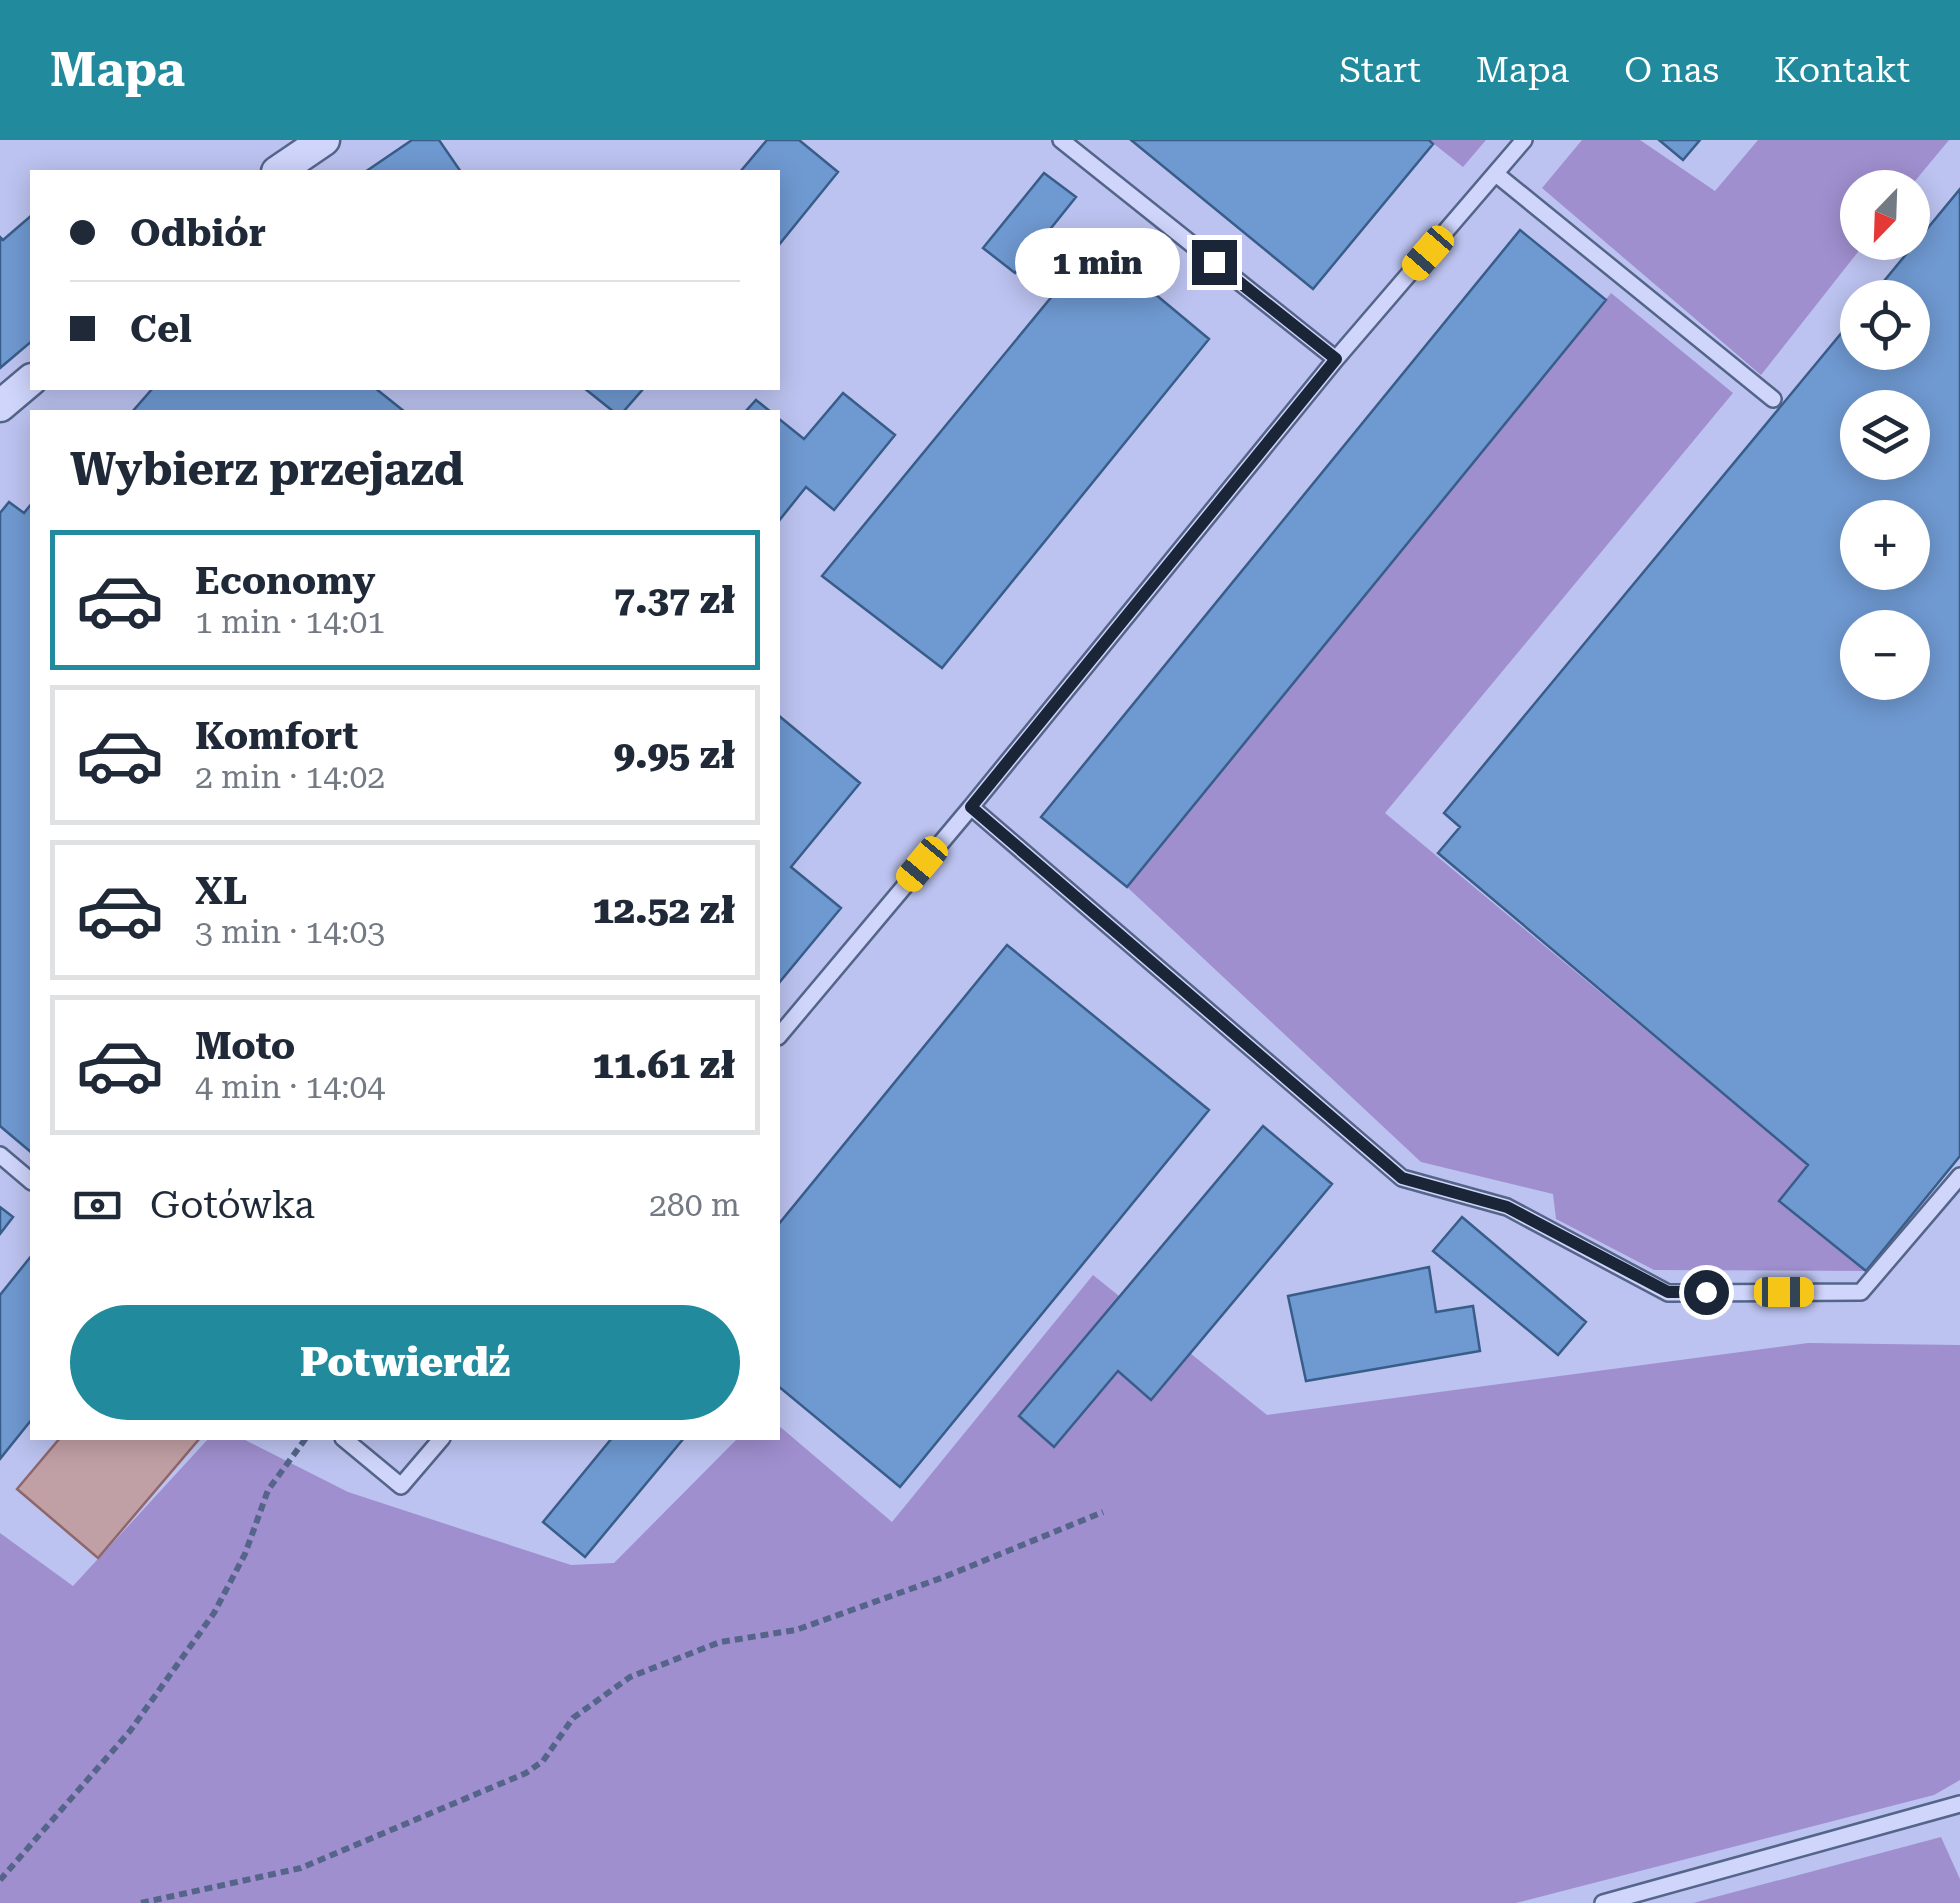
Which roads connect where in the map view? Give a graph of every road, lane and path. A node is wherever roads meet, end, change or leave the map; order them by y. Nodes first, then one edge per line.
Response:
1 (324, 140) edge
2 (1061, 140) edge
3 (1524, 140) edge
4 (280, 170) edge
5 (1496, 174) junction
6 (1336, 359) junction
7 (30, 381) edge
8 (1773, 399) dead end
9 (0, 406) edge
10 (971, 807) junction
11 (780, 1035) edge
12 (0, 1155) edge
13 (1960, 1176) edge
14 (30, 1180) edge
15 (305, 1440) edge
16 (345, 1440) edge
17 (440, 1440) edge
18 (1103, 1512) dead end
19 (1959, 1808) edge
20 (0, 1880) edge
21 (142, 1903) edge
22 (1603, 1903) edge

1 - 4 street
2 - 6 lane
3 - 5 lane
5 - 6 lane
5 - 8 lane
6 - 10 lane
7 - 9 street
10 - 11 lane
10 - 13 lane
12 - 14 lane
15 - 20 path
16 - 17 lane
18 - 21 path
19 - 22 lane

